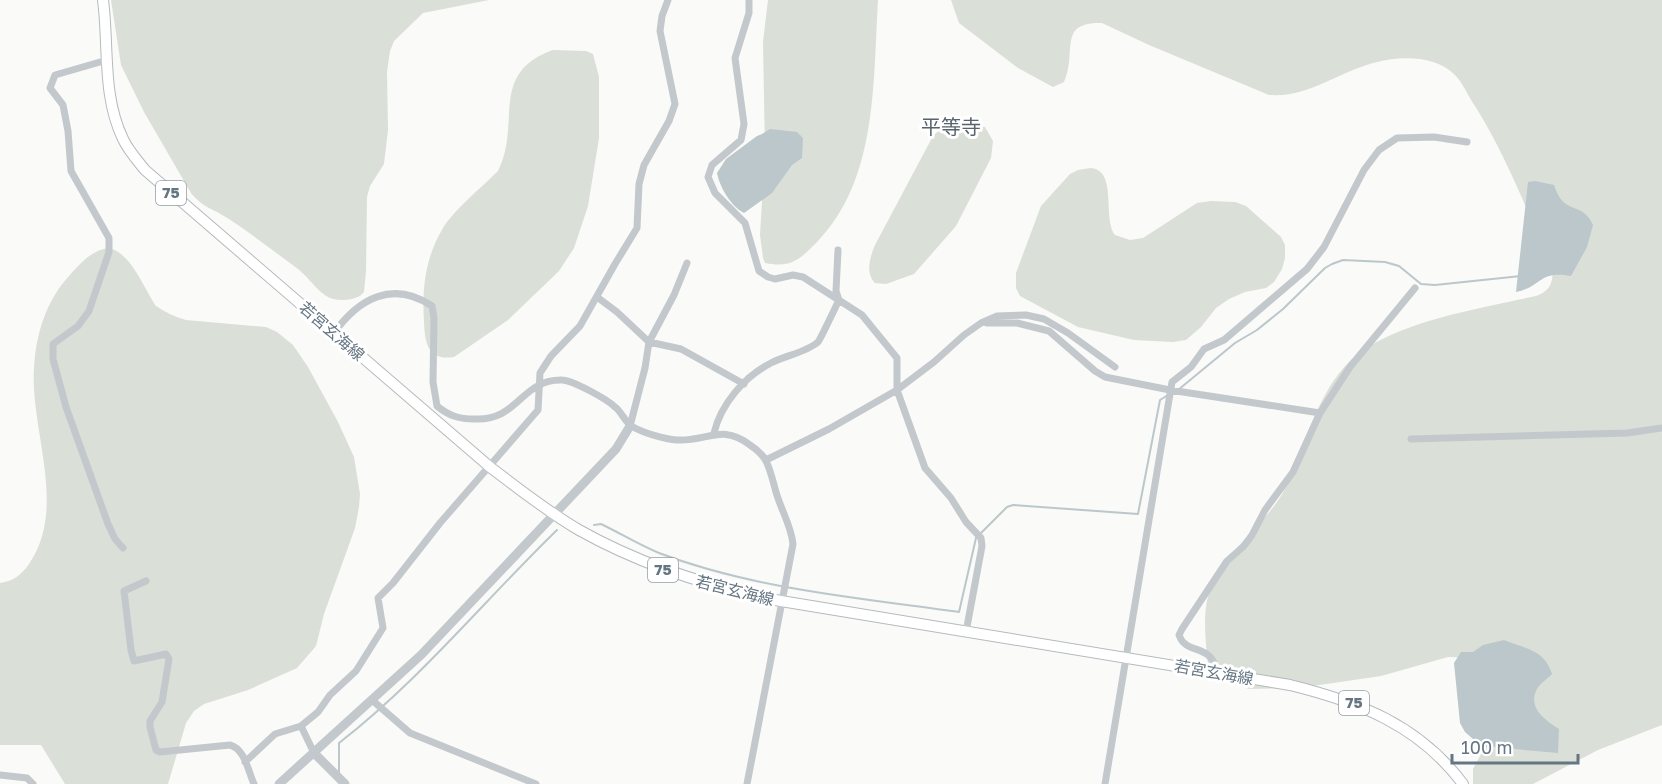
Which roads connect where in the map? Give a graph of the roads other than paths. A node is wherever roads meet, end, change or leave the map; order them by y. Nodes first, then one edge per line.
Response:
1 (103, 0) edge
2 (668, 0) edge
3 (749, 0) edge
4 (107, 60) junction
5 (1467, 142) dead end
6 (838, 250) dead end
7 (687, 263) dead end
8 (1415, 288) dead end
9 (597, 297) junction
10 (839, 300) junction
11 (981, 323) junction
12 (334, 333) junction
13 (649, 342) junction
14 (1115, 367) dead end
15 (744, 384) junction
16 (538, 385) junction
17 (897, 390) junction
18 (1170, 390) junction
19 (1320, 413) junction
20 (630, 426) junction
21 (1662, 428) edge
22 (714, 433) junction
23 (1411, 439) dead end
24 (766, 460) junction
25 (490, 467) junction
26 (555, 515) junction
27 (123, 548) dead end
28 (146, 581) dead end
29 (781, 601) junction
30 (966, 632) junction
31 (1126, 657) junction
32 (1220, 673) junction
33 (372, 699) junction
34 (302, 726) junction
35 (314, 753) junction
36 (245, 762) junction
37 (0, 775) edge
38 (33, 784) edge
39 (254, 784) edge
40 (279, 784) edge
41 (345, 784) edge
42 (536, 784) edge
43 (747, 784) edge
44 (1105, 784) edge
45 (1463, 784) edge

1 - 4 main road, 若宮玄海線 / 75
2 - 9 street
3 - 10 street
4 - 12 main road, 若宮玄海線 / 75
4 - 27 street
5 - 18 street
6 - 10 street
7 - 13 street
8 - 19 street
9 - 13 street
9 - 16 street
10 - 15 street
10 - 17 street
11 - 14 street
11 - 17 street
11 - 18 street
12 - 16 street
12 - 25 main road, 若宮玄海線 / 75
13 - 15 street
13 - 20 street
15 - 22 street
16 - 20 street
16 - 25 street
17 - 24 street
17 - 30 street
18 - 19 street
18 - 31 street
19 - 32 street
20 - 22 street
20 - 26 street
21 - 23 street
22 - 24 street
24 - 29 street
25 - 26 main road, 若宮玄海線 / 75
25 - 34 street
26 - 29 main road, 若宮玄海線 / 75
26 - 33 street
28 - 36 street
29 - 30 main road, 若宮玄海線 / 75
29 - 43 street
30 - 31 main road, 若宮玄海線 / 75
31 - 32 main road, 若宮玄海線 / 75
31 - 44 street
32 - 45 main road, 若宮玄海線 / 75
33 - 35 street
33 - 42 street
34 - 35 street
34 - 36 street
35 - 40 street
35 - 41 street
36 - 39 street
37 - 38 street

